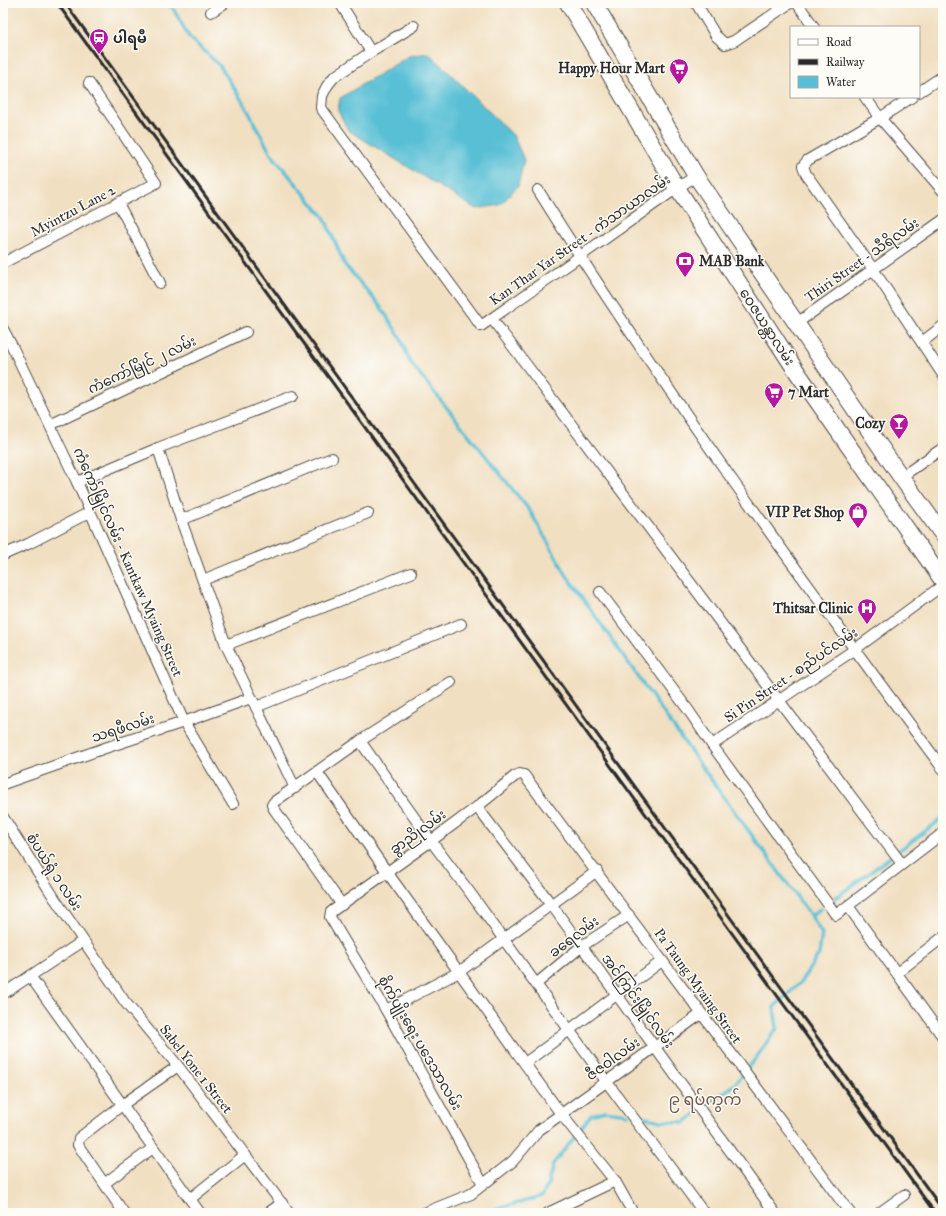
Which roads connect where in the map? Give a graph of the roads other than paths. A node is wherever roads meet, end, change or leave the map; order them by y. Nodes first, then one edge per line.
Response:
1 (225, 3) edge
2 (340, 3) edge
3 (568, 3) edge
4 (594, 3) edge
5 (696, 3) edge
6 (790, 3) edge
7 (797, 3) edge
8 (211, 12) dead end
9 (414, 26) dead end
10 (813, 26) edge
11 (371, 52) junction
12 (943, 76) edge
13 (89, 83) dead end
14 (920, 91) edge
15 (866, 98) edge
16 (910, 98) edge
17 (880, 118) junction
18 (696, 176) junction
19 (677, 188) junction
20 (538, 190) dead end
21 (943, 192) edge
22 (118, 203) junction
23 (943, 220) edge
24 (580, 257) junction
25 (3, 263) edge
26 (873, 270) junction
27 (160, 283) dead end
28 (492, 319) junction
29 (797, 323) junction
30 (943, 326) edge
31 (3, 329) edge
32 (246, 332) dead end
33 (922, 342) junction
34 (943, 375) edge
35 (293, 396) dead end
36 (50, 425) junction
37 (158, 448) junction
38 (943, 448) edge
39 (332, 458) dead end
40 (901, 476) junction
41 (77, 482) junction
42 (90, 512) junction
43 (368, 513) dead end
44 (181, 520) junction
45 (943, 535) edge
46 (3, 555) edge
47 (411, 573) dead end
48 (203, 580) junction
49 (943, 581) edge
50 (943, 586) edge
51 (600, 592) dead end
52 (461, 624) dead end
53 (226, 645) junction
54 (854, 650) junction
55 (451, 682) dead end
56 (251, 698) junction
57 (779, 701) junction
58 (256, 707) junction
59 (184, 722) junction
60 (360, 741) junction
61 (712, 745) junction
62 (943, 769) edge
63 (317, 772) junction
64 (524, 775) joint
65 (3, 784) edge
66 (295, 788) junction
67 (233, 804) dead end
68 (477, 807) junction
69 (3, 817) edge
70 (943, 832) edge
71 (431, 841) junction
72 (902, 864) junction
73 (597, 871) junction
74 (387, 872) junction
75 (551, 904) junction
76 (342, 905) junction
77 (848, 906) junction
78 (629, 915) junction
79 (330, 916) joint
80 (943, 937) edge
81 (504, 939) junction
82 (83, 941) junction
83 (582, 946) junction
84 (662, 961) junction
85 (459, 972) junction
86 (897, 973) junction
87 (30, 976) junction
88 (536, 984) junction
89 (3, 994) edge
90 (616, 995) junction
91 (386, 1010) junction
92 (701, 1014) junction
93 (569, 1030) junction
94 (943, 1037) edge
95 (654, 1047) junction
96 (525, 1063) junction
97 (178, 1066) junction
98 (606, 1082) junction
99 (122, 1105) junction
100 (561, 1114) junction
101 (153, 1148) junction
102 (245, 1155) junction
103 (615, 1181) junction
104 (105, 1184) junction
105 (483, 1184) junction
106 (904, 1195) dead end
107 (190, 1199) junction
108 (282, 1203) junction
109 (124, 1213) edge
110 (200, 1213) edge
111 (268, 1213) edge
112 (289, 1213) edge
113 (424, 1213) edge
114 (548, 1213) edge
115 (633, 1213) edge
116 (704, 1213) edge
117 (775, 1213) edge
118 (850, 1213) edge
119 (880, 1213) edge

1 - 8 street
2 - 11 street
3 - 19 main road, ဝေဇယန္တာလမ်း
4 - 18 main road, ဝေဇယန္တာလမ်း
5 - 6 street
7 - 10 street
9 - 11 street
11 - 28 street, Kan Thar Yar Street - ကံသာယာလမ်း
12 - 14 street
13 - 22 street, Myintzu Lane 2
15 - 17 street
16 - 17 street
17 - 21 street
17 - 26 street
18 - 19 street, Kan Thar Yar Street - ကံသာယာလမ်း
18 - 29 main road, ဝေဇယန္တာလမ်း
19 - 24 street, Kan Thar Yar Street - ကံသာယာလမ်း
19 - 49 main road, ဝေဇယန္တာလမ်း
20 - 24 street
22 - 25 street, Myintzu Lane 2
22 - 27 street
23 - 26 street, Thiri Street - သီရိလမ်း
24 - 28 street, Kan Thar Yar Street - ကံသာယာလမ်း
24 - 54 street
26 - 29 street, Thiri Street - သီရိလမ်း
26 - 33 street
28 - 57 street
29 - 40 main road, ဝေဇယန္တာလမ်း
30 - 33 street
31 - 36 street, ကံကော်မြိုင်လမ်း - Kantkaw Myaing Street
32 - 36 street, ကံကော်မြိုင် ၂ လမ်း
33 - 34 street
35 - 37 street
36 - 41 street, ကံကော်မြိုင်လမ်း - Kantkaw Myaing Street
37 - 41 street
37 - 44 street
38 - 40 street
39 - 44 street
40 - 45 main road, ဝေဇယန္တာလမ်း
41 - 42 street, ကံကော်မြိုင်လမ်း - Kantkaw Myaing Street
42 - 46 street
42 - 59 street, ကံကော်မြိုင်လမ်း - Kantkaw Myaing Street
43 - 48 street
44 - 48 street
47 - 53 street
48 - 53 street
50 - 54 street, Si Pin Street - စည်ပင်လမ်း
51 - 61 street
52 - 58 street
53 - 56 street
54 - 57 street, Si Pin Street - စည်ပင်လမ်း
54 - 62 street
55 - 60 street
56 - 58 street
56 - 59 street, သရဖီလမ်း
57 - 61 street, Si Pin Street - စည်ပင်လမ်း
57 - 72 street
58 - 66 street
59 - 65 street, သရဖီလမ်း
59 - 67 street, ကံကော်မြိုင်လမ်း - Kantkaw Myaing Street
60 - 63 street
60 - 71 street
61 - 77 street
63 - 66 street
63 - 74 street
64 - 68 street, ခွာညိုလမ်း
64 - 73 street, Pa Taung Myaing Street
66 - 76 street
68 - 71 street, ခွာညိုလမ်း
68 - 75 street, အင်ကြင်းမြိုင်လမ်း
69 - 82 street, စံပယ်ရုံ ၁ လမ်း
70 - 72 street
71 - 74 street, ခွာညိုလမ်း
71 - 81 street
72 - 77 street
73 - 75 street
73 - 78 street, Pa Taung Myaing Street
74 - 76 street, ခွာညိုလမ်း
74 - 85 street
75 - 81 street
75 - 83 street, အင်ကြင်းမြိုင်လမ်း
76 - 79 street, ခွာညိုလမ်း
77 - 86 street
78 - 83 street, ခရေလမ်း
78 - 84 street, Pa Taung Myaing Street
79 - 91 street, စိုက်ပျိုးရေး ပဒေသာလမ်း
80 - 86 street
81 - 85 street
81 - 88 street
82 - 87 street
82 - 97 street, Sabel Yone 1 Street
83 - 88 street, ခရေလမ်း
83 - 90 street, အင်ကြင်းမြိုင်လမ်း
84 - 90 street
84 - 92 street, Pa Taung Myaing Street
85 - 91 street
85 - 96 street
86 - 94 street
87 - 89 street
87 - 99 street
88 - 93 street
90 - 93 street
90 - 95 street, အင်ကြင်းမြိုင်လမ်း
91 - 105 street, စိုက်ပျိုးရေး ပဒေသာလမ်း
92 - 95 street, ဇီဇဝါလမ်း
92 - 118 street, Pa Taung Myaing Street
93 - 96 street
93 - 98 street
95 - 98 street, ဇီဇဝါလမ်း
95 - 117 street, အင်ကြင်းမြိုင်လမ်း
96 - 100 street
97 - 99 street
97 - 102 street, Sabel Yone 1 Street
98 - 100 street, ဇီဇဝါလမ်း
98 - 116 street
99 - 101 street
99 - 104 street
100 - 103 street
100 - 105 street, ဇီဇဝါလမ်း
101 - 104 street
101 - 107 street
102 - 107 street
102 - 108 street, Sabel Yone 1 Street
103 - 114 street
103 - 115 street
104 - 109 street
105 - 113 street, ဇီဇဝါလမ်း
106 - 119 street
107 - 110 street
108 - 111 street
108 - 112 street, Sabel Yone 1 Street

